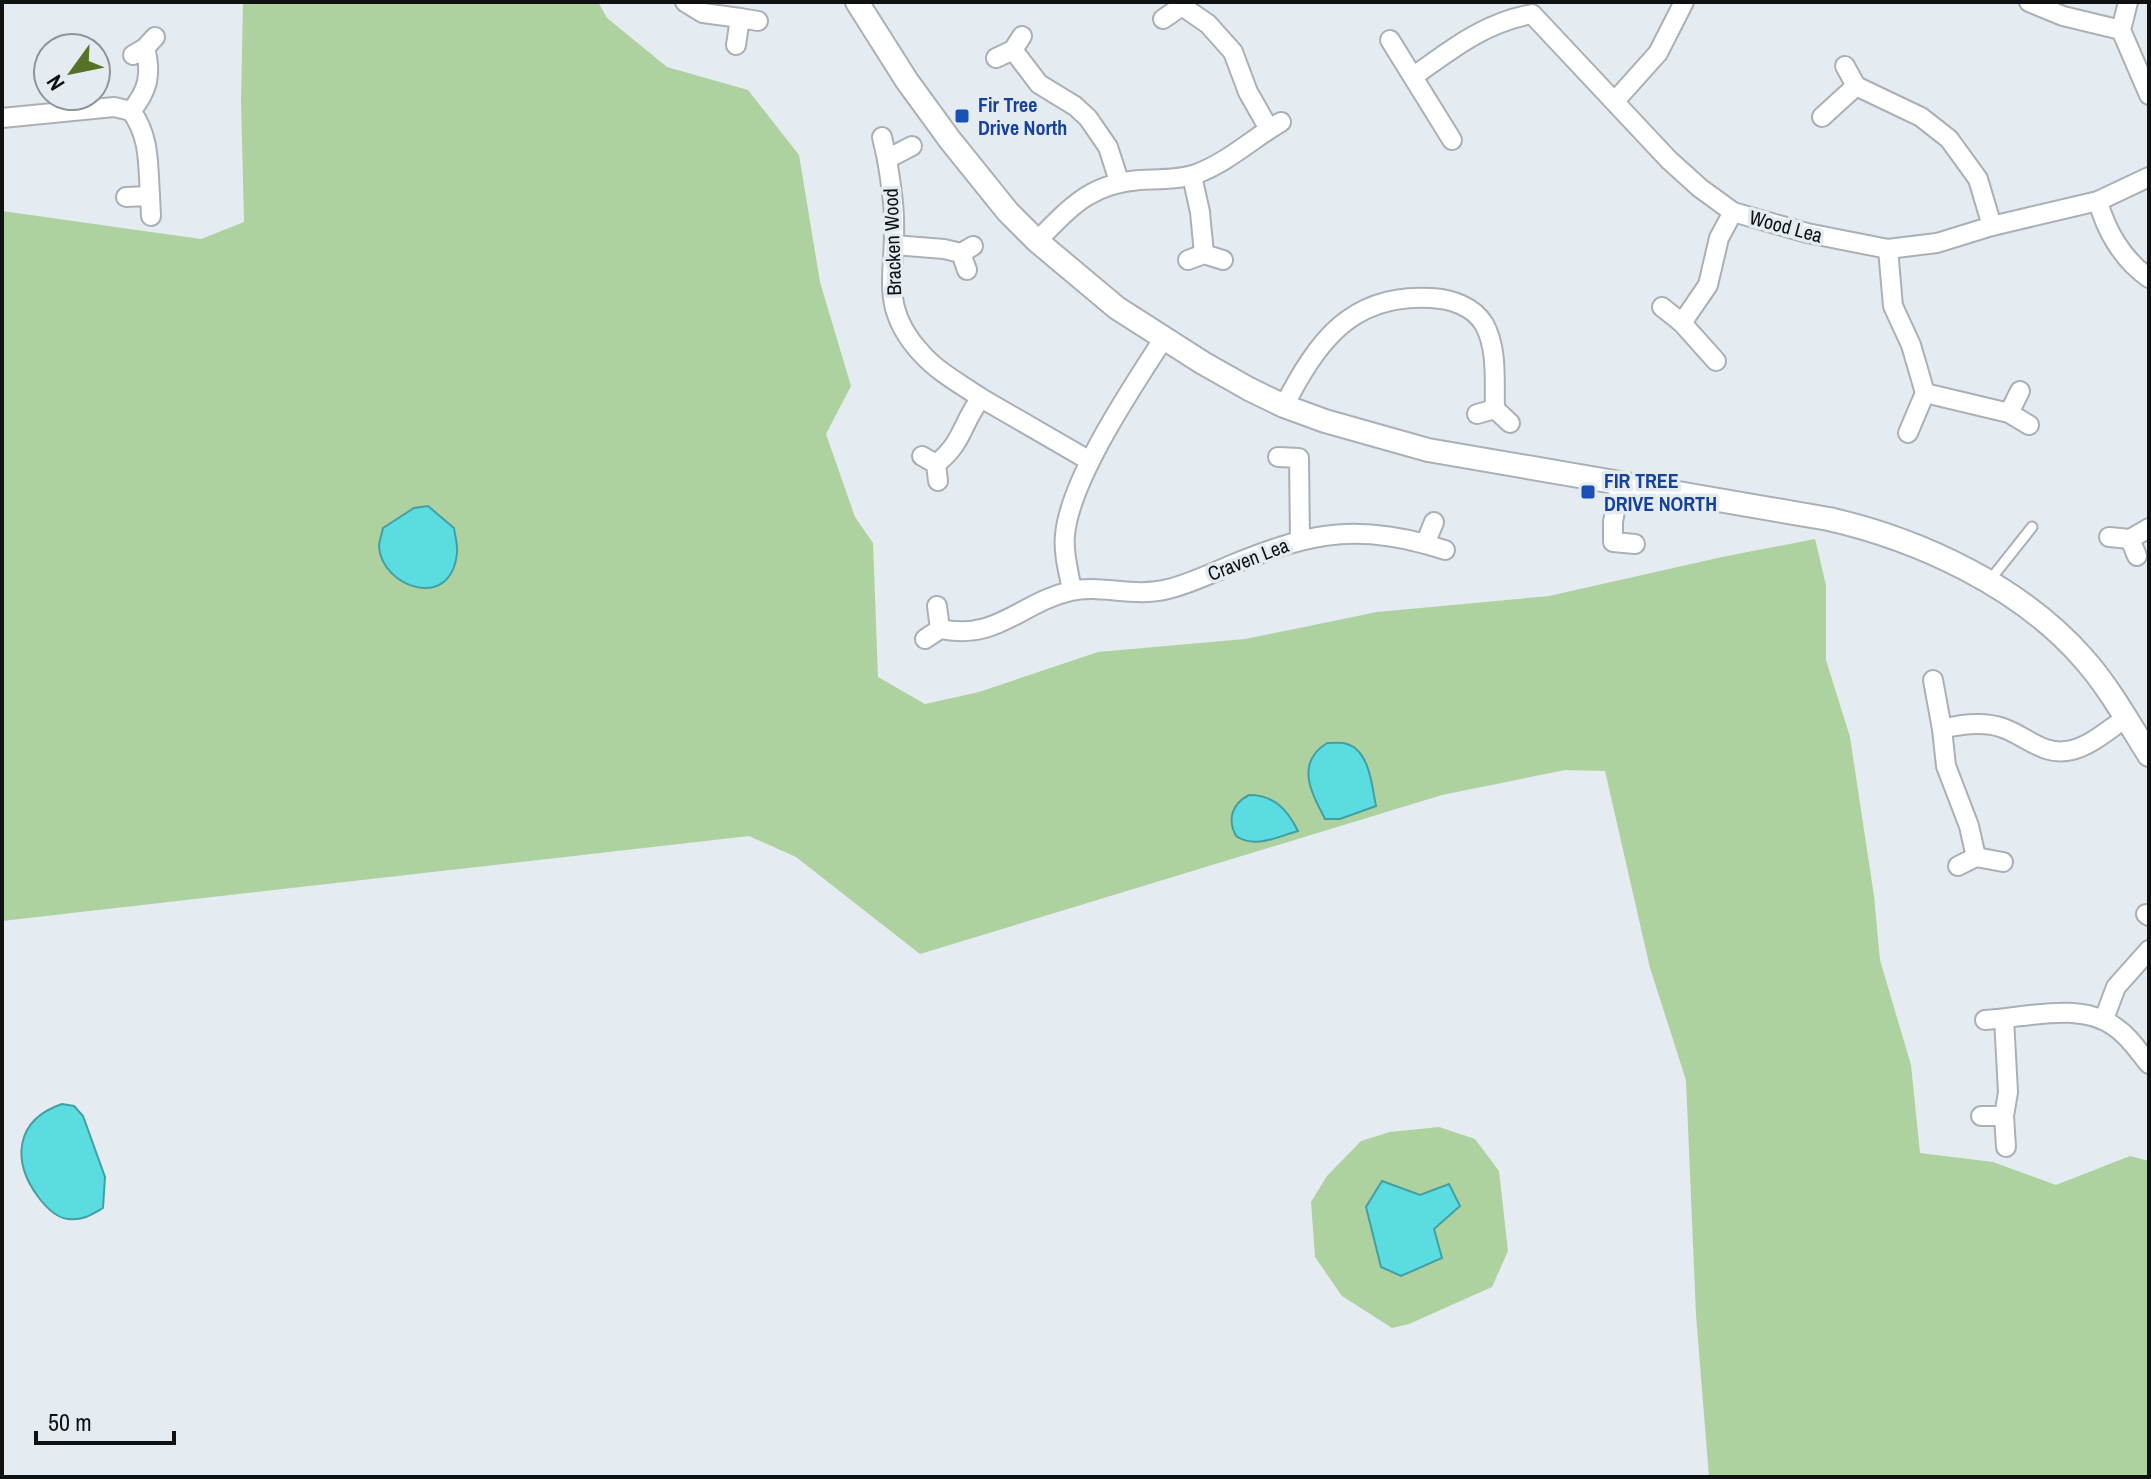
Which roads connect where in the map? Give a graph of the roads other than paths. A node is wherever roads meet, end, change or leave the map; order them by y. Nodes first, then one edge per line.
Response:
1 (685, 2) edge
2 (857, 2) edge
3 (1684, 2) edge
4 (2029, 2) edge
5 (2128, 2) edge
6 (1183, 4) edge
7 (1163, 19) dead end
8 (2121, 30) junction
9 (1390, 40) dead end
10 (736, 45) dead end
11 (144, 47) dead end
12 (1010, 48) dead end
13 (1845, 66) dead end
14 (1414, 76) junction
15 (1856, 86) junction
16 (2149, 95) edge
17 (1615, 101) junction
18 (131, 111) junction
19 (1822, 117) dead end
20 (2, 118) edge
21 (882, 137) dead end
22 (1452, 140) dead end
23 (912, 146) dead end
24 (887, 159) junction
25 (1192, 176) junction
26 (2149, 177) edge
27 (1119, 181) junction
28 (150, 196) junction
29 (126, 197) dead end
30 (2098, 201) junction
31 (1733, 212) junction
32 (151, 216) dead end
33 (1992, 226) junction
34 (1037, 241) junction
35 (894, 245) junction
36 (1888, 249) junction
37 (967, 256) dead end
38 (1223, 260) dead end
39 (2149, 278) edge
40 (1662, 307) dead end
41 (1682, 323) junction
42 (1164, 338) junction
43 (1716, 361) dead end
44 (2020, 391) dead end
45 (1925, 393) junction
46 (981, 398) junction
47 (1284, 406) junction
48 (2009, 413) junction
49 (1510, 423) dead end
50 (2029, 425) dead end
51 (1908, 433) dead end
52 (1278, 457) dead end
53 (1090, 461) junction
54 (932, 467) dead end
55 (1620, 484) junction
56 (1434, 522) dead end
57 (2032, 527) dead end
58 (2149, 528) edge
59 (2109, 537) dead end
60 (1300, 539) junction
61 (1613, 542) junction
62 (1425, 544) junction
63 (1635, 544) dead end
64 (1445, 550) dead end
65 (1614, 562) dead end
66 (1987, 582) junction
67 (1072, 590) junction
68 (937, 606) dead end
69 (1933, 680) dead end
70 (2126, 718) junction
71 (1942, 729) junction
72 (2149, 755) edge
73 (1976, 857) junction
74 (2003, 862) dead end
75 (1958, 866) dead end
76 (2149, 950) edge
77 (2004, 1019) junction
78 (2104, 1019) junction
79 (1985, 1020) dead end
80 (2149, 1064) edge
81 (1981, 1116) dead end
82 (2004, 1116) junction
83 (2006, 1147) dead end

1 - 10 street
2 - 34 street
3 - 17 street
4 - 8 street
5 - 8 street
6 - 7 street
6 - 25 street
8 - 16 street
9 - 14 street
11 - 18 street
12 - 27 street
13 - 15 street
14 - 17 street, Wood Lea
14 - 22 street
15 - 19 street
15 - 33 street
17 - 31 street, Wood Lea
18 - 20 street
18 - 28 street
21 - 24 street, Bracken Wood
23 - 24 street, Bracken Wood
24 - 35 street, Bracken Wood
25 - 27 street
25 - 38 street
26 - 30 street, Wood Lea
27 - 34 street
28 - 29 street
28 - 32 street
30 - 33 street, Wood Lea
30 - 39 street
31 - 36 street, Wood Lea
31 - 41 street
33 - 36 street, Wood Lea
34 - 42 street
35 - 37 street
35 - 46 street, Bracken Wood
36 - 45 street
40 - 41 street
41 - 43 street
42 - 47 street
42 - 53 street
44 - 48 street
45 - 48 street
45 - 51 street
46 - 53 street, Bracken Wood
46 - 54 street
47 - 49 street
47 - 55 street
48 - 50 street
52 - 60 street
53 - 67 street
55 - 61 street
55 - 66 street
56 - 62 street
57 - 66 lane
58 - 59 street
60 - 62 street, Craven Lea
60 - 67 street, Craven Lea
61 - 63 street
61 - 65 street
62 - 64 street, Craven Lea
66 - 70 street
67 - 68 street, Craven Lea
69 - 71 street
70 - 71 street
70 - 72 street
71 - 73 street
73 - 74 street
73 - 75 street
76 - 78 street
77 - 78 street
77 - 79 street
77 - 82 street
78 - 80 street
81 - 82 street
82 - 83 street

